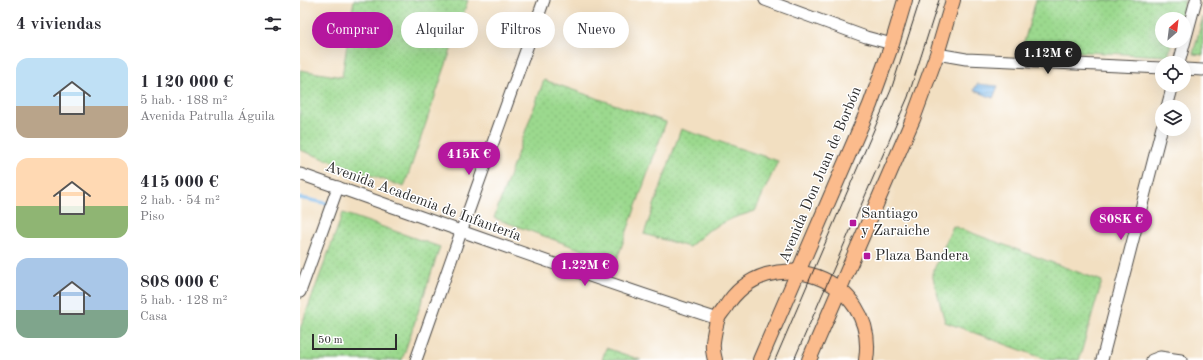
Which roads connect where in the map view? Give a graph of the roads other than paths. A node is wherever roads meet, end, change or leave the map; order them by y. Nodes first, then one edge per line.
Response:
1 (544, 0) edge
2 (766, 0) edge
3 (905, 0) edge
4 (953, 0) edge
5 (1196, 0) edge
6 (892, 44) junction
7 (937, 54) junction
8 (1180, 56) edge
9 (1155, 68) edge
10 (1191, 69) edge
11 (1203, 70) edge
12 (1160, 136) edge
13 (300, 174) edge
14 (338, 187) junction
15 (461, 232) junction
16 (798, 271) junction
17 (839, 288) junction
18 (300, 292) edge
19 (718, 319) junction
20 (416, 360) edge
21 (715, 360) edge
22 (760, 360) edge
23 (809, 360) edge
24 (866, 360) edge
25 (1102, 360) edge
26 (1152, 360) edge
27 (1181, 360) edge

1 - 15 street
2 - 6 street
3 - 6 main road, Avenida Don Juan de Borbón
4 - 7 main road
5 - 8 street
6 - 16 main road, Avenida Don Juan de Borbón
7 - 9 street
7 - 17 main road
10 - 11 street
12 - 25 street
13 - 14 street, Avenida Academia de Infantería
14 - 15 street, Avenida Academia de Infantería
14 - 18 street
15 - 19 street, Avenida Academia de Infantería
15 - 20 street
16 - 17 main road
16 - 19 main road
16 - 22 main road, Avenida Don Juan de Borbón
17 - 23 main road
17 - 24 main road
19 - 21 main road
26 - 27 street

